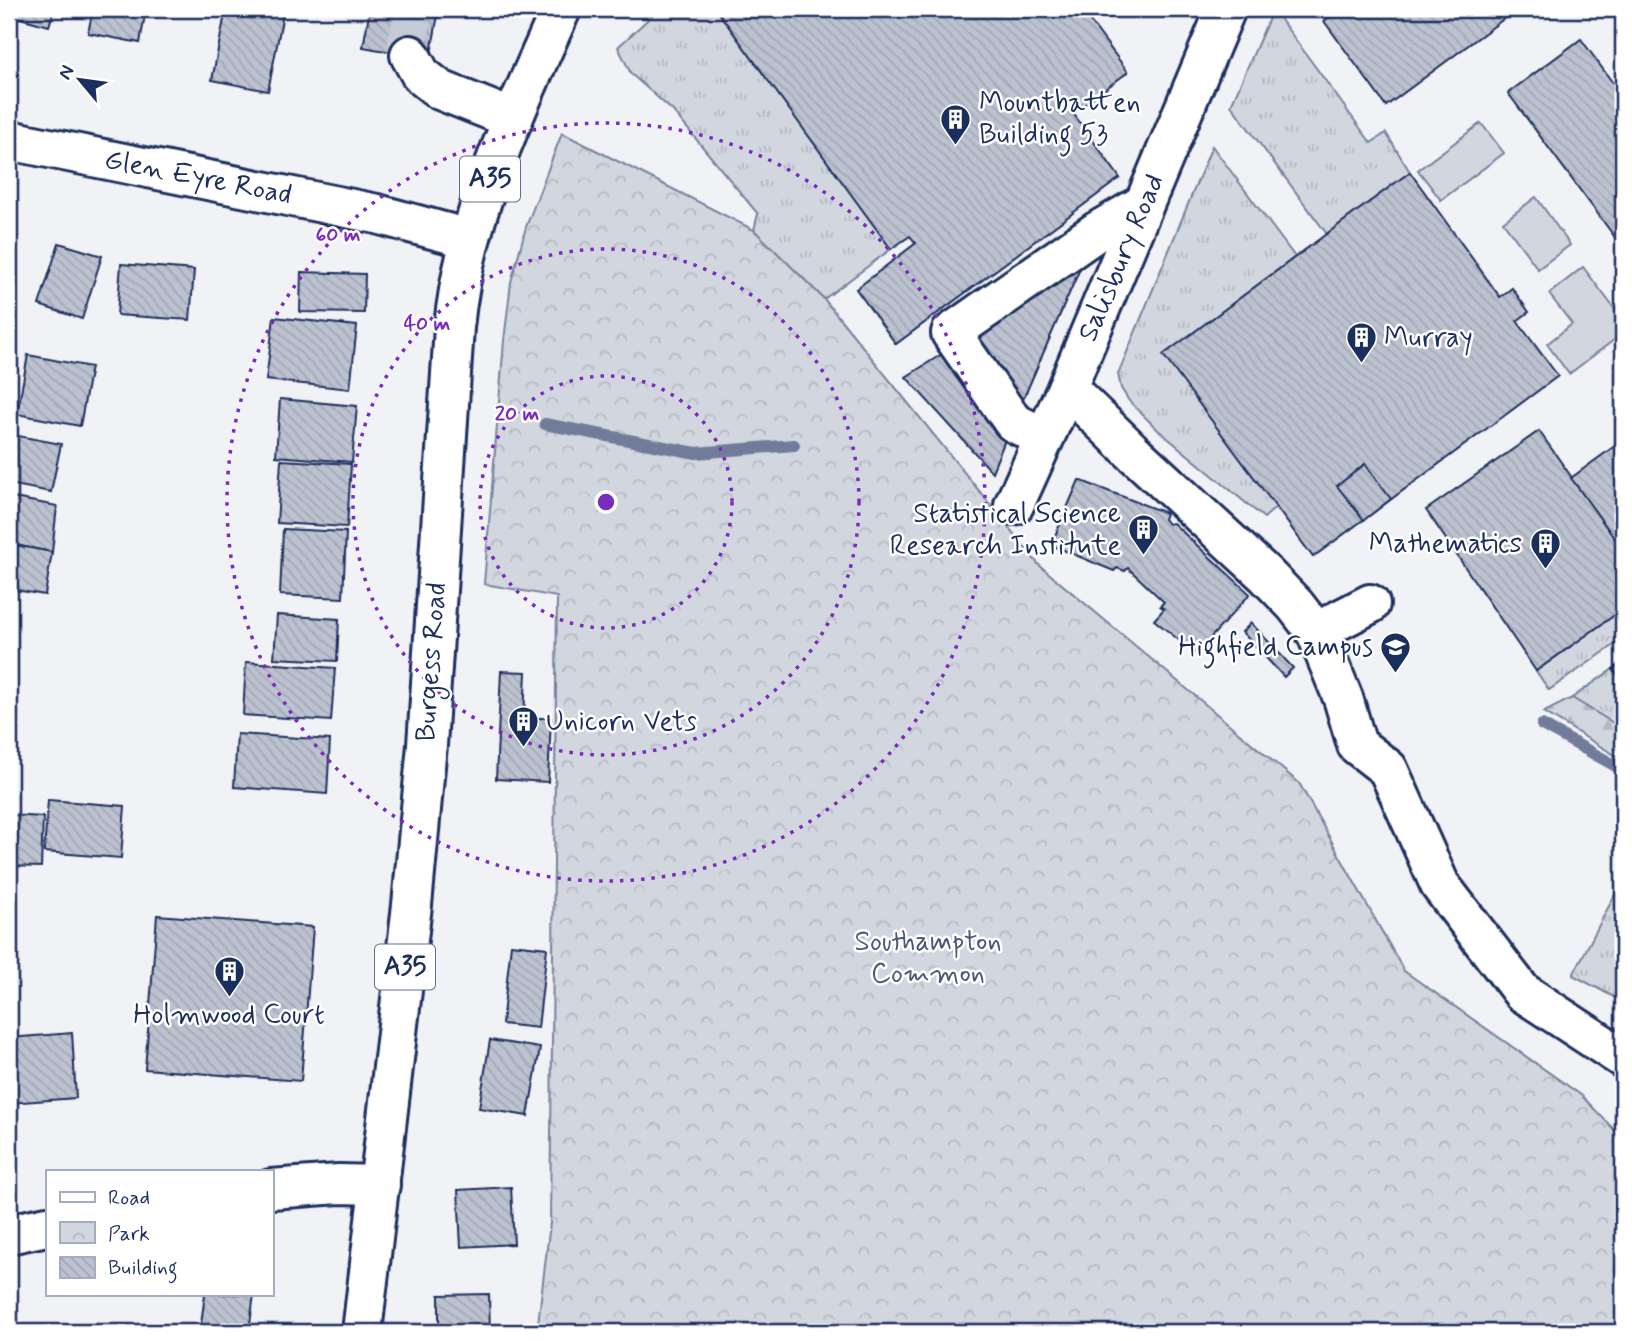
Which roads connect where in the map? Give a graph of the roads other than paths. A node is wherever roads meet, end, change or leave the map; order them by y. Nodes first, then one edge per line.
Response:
1 (561, 9) edge
2 (1226, 9) edge
3 (410, 55) tunnel mouth
4 (513, 119) junction
5 (9, 140) edge
6 (1144, 204) junction
7 (469, 239) junction
8 (1067, 388) junction
9 (1044, 438) junction
10 (1014, 505) dead end
11 (1370, 604) dead end
12 (1316, 632) junction
13 (1623, 1058) edge
14 (380, 1185) junction
15 (273, 1189) edge
16 (46, 1226) edge
17 (9, 1234) edge
18 (362, 1332) edge

1 - 4 main road, Burgess Road / A35
2 - 6 main road, Salisbury Road
3 - 4 main road
4 - 7 main road, Burgess Road / A35
5 - 7 main road, Glen Eyre Road
6 - 8 main road, Salisbury Road
6 - 9 main road
7 - 14 main road, Burgess Road / A35
8 - 9 main road, Salisbury Road
8 - 12 main road
9 - 10 main road, Salisbury Road
11 - 12 main road
12 - 13 main road
14 - 15 main road
14 - 18 main road, Burgess Road / A35
16 - 17 main road

